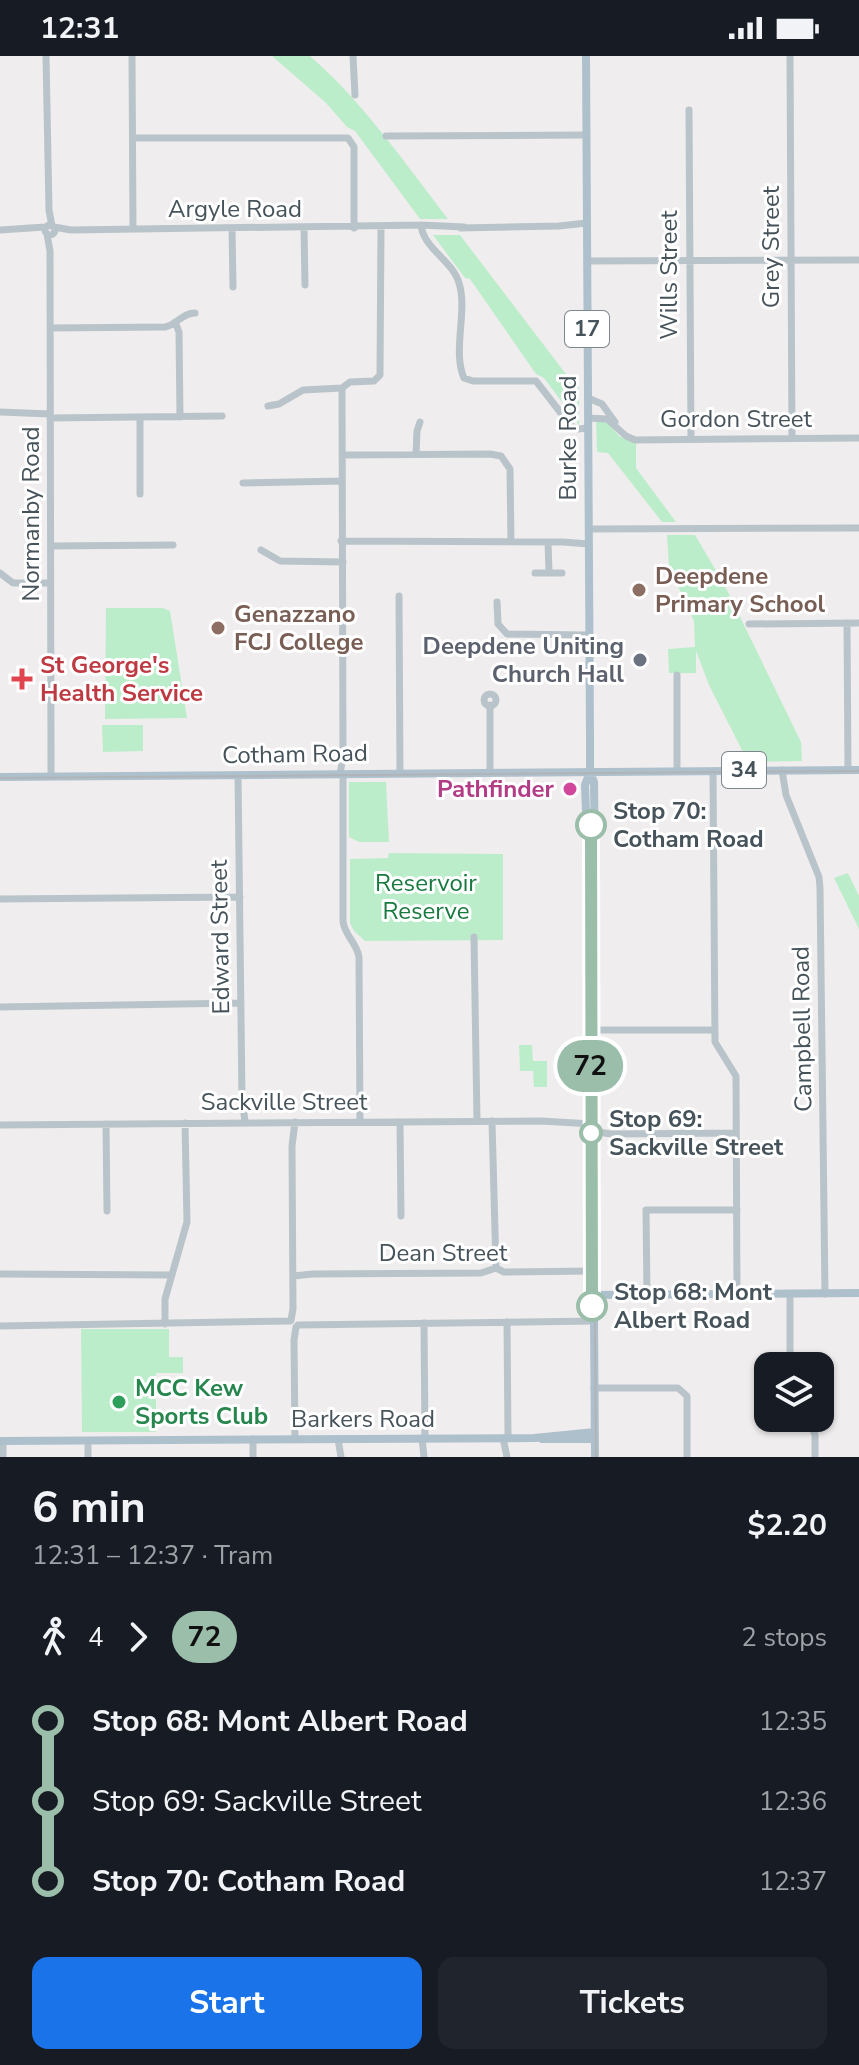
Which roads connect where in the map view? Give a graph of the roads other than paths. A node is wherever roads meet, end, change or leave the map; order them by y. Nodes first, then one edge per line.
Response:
1 (48, 56) edge
2 (132, 56) edge
3 (353, 56) edge
4 (586, 56) edge
5 (790, 56) edge
6 (355, 95) dead end
7 (689, 110) dead end
8 (586, 135) junction
9 (386, 136) dead end
10 (133, 138) junction
11 (587, 226) junction
12 (424, 227) junction
13 (232, 228) junction
14 (304, 228) junction
15 (354, 228) junction
16 (379, 228) junction
17 (133, 229) junction
18 (0, 230) edge
19 (50, 230) junction
20 (791, 260) junction
21 (859, 260) edge
22 (587, 261) junction
23 (689, 261) junction
24 (305, 285) dead end
25 (233, 287) dead end
26 (195, 313) dead end
27 (175, 322) junction
28 (50, 328) junction
29 (342, 388) junction
30 (588, 398) junction
31 (268, 406) dead end
32 (0, 412) edge
33 (50, 414) junction
34 (222, 416) dead end
35 (140, 417) junction
36 (180, 417) junction
37 (420, 422) dead end
38 (588, 423) junction
39 (618, 427) junction
40 (859, 438) edge
41 (691, 439) junction
42 (792, 439) junction
43 (416, 454) junction
44 (342, 455) junction
45 (342, 481) junction
46 (243, 483) dead end
47 (140, 494) dead end
48 (859, 528) edge
49 (589, 538) junction
50 (511, 542) junction
51 (548, 542) junction
52 (342, 543) junction
53 (173, 545) dead end
54 (51, 546) junction
55 (261, 550) dead end
56 (343, 562) junction
57 (549, 572) junction
58 (0, 573) edge
59 (535, 573) dead end
60 (562, 573) dead end
61 (50, 583) junction
62 (399, 596) dead end
63 (497, 602) dead end
64 (847, 623) junction
65 (859, 623) edge
66 (749, 624) dead end
67 (589, 635) junction
68 (677, 675) dead end
69 (490, 705) dead end
70 (782, 770) junction
71 (848, 770) junction
72 (859, 770) edge
73 (677, 771) junction
74 (713, 771) junction
75 (490, 772) junction
76 (590, 772) junction
77 (400, 773) junction
78 (343, 774) junction
79 (238, 775) junction
80 (51, 776) junction
81 (0, 777) edge
82 (240, 897) junction
83 (0, 899) edge
84 (474, 937) dead end
85 (241, 1003) junction
86 (0, 1007) edge
87 (592, 1030) junction
88 (715, 1030) junction
89 (475, 1121) junction
90 (494, 1121) junction
91 (242, 1122) junction
92 (291, 1122) junction
93 (360, 1122) junction
94 (400, 1122) junction
95 (185, 1123) junction
96 (106, 1124) junction
97 (0, 1125) edge
98 (592, 1128) junction
99 (736, 1133) junction
100 (737, 1210) junction
101 (107, 1211) dead end
102 (401, 1216) dead end
103 (496, 1268) junction
104 (593, 1271) junction
105 (0, 1274) edge
106 (172, 1275) junction
107 (293, 1276) junction
108 (859, 1293) edge
109 (737, 1294) junction
110 (790, 1294) junction
111 (825, 1294) junction
112 (594, 1295) junction
113 (647, 1295) junction
114 (594, 1321) junction
115 (507, 1322) junction
116 (294, 1323) junction
117 (424, 1323) junction
118 (165, 1324) junction
119 (0, 1326) edge
120 (790, 1352) edge
121 (594, 1388) junction
122 (814, 1432) edge
123 (595, 1436) junction
124 (425, 1438) junction
125 (507, 1438) junction
126 (534, 1438) junction
127 (253, 1439) junction
128 (295, 1439) junction
129 (341, 1439) junction
130 (577, 1440) junction
131 (2, 1441) edge
132 (88, 1441) junction
133 (3, 1457) edge
134 (88, 1457) edge
135 (253, 1457) edge
136 (342, 1457) edge
137 (425, 1457) edge
138 (507, 1457) edge
139 (594, 1457) edge
140 (687, 1457) edge
141 (815, 1457) edge

1 - 19 street, Normanby Road
2 - 10 street
3 - 6 street
4 - 8 main road, Burke Road / 17
5 - 20 street, Grey Street
7 - 23 street, Wills Street
8 - 9 street
8 - 11 main road, Burke Road / 17
10 - 15 street
10 - 17 street
11 - 12 street, Argyle Road
11 - 22 main road, Burke Road / 17
12 - 16 street, Argyle Road
12 - 38 street, Gordon Street
13 - 14 street, Argyle Road
13 - 17 street, Argyle Road
13 - 25 street
14 - 15 street, Argyle Road
14 - 24 street
15 - 16 street, Argyle Road
16 - 29 street
17 - 19 street, Argyle Road
18 - 19 street, Argyle Road
19 - 28 street, Normanby Road
20 - 21 street
20 - 23 street
20 - 42 street, Grey Street
22 - 23 street
22 - 30 main road, Burke Road / 17
23 - 41 street, Wills Street
26 - 27 street
27 - 28 street
27 - 36 street
28 - 33 street, Normanby Road
29 - 31 street
29 - 44 street
30 - 38 main road, Burke Road / 17
30 - 39 street, Gordon Street
32 - 33 street
33 - 35 street
33 - 54 street, Normanby Road
34 - 36 street
35 - 36 street
35 - 47 street
37 - 43 street
38 - 39 street, Gordon Street
38 - 49 main road, Burke Road / 17
39 - 41 street, Gordon Street
40 - 42 street, Gordon Street
41 - 42 street, Gordon Street
43 - 44 street
43 - 50 street
44 - 45 street
45 - 46 street
45 - 52 street
48 - 49 street
49 - 51 street
49 - 67 main road, Burke Road / 17
50 - 51 street
50 - 52 street
51 - 57 street
52 - 56 street
53 - 54 street
54 - 61 street, Normanby Road
55 - 56 street
56 - 78 street
57 - 59 street
57 - 60 street
58 - 61 street
61 - 80 street, Normanby Road
62 - 77 street
63 - 67 street
64 - 65 street
64 - 66 street
64 - 71 street
67 - 76 main road, Burke Road / 17
68 - 73 street
69 - 75 street
70 - 71 main road, 34
70 - 74 main road, 34
70 - 111 street, Campbell Road
71 - 72 main road, 34
73 - 74 main road, 34
73 - 76 main road, 34
74 - 88 street
75 - 76 main road, Cotham Road / 34
75 - 77 main road, Cotham Road / 34
76 - 87 main road, Burke Road / 17
77 - 78 main road, Cotham Road / 34
78 - 79 main road, Cotham Road / 34
78 - 93 street
79 - 80 main road, Cotham Road / 34
79 - 82 street, Edward Street
80 - 81 main road, Cotham Road / 34
82 - 83 street
82 - 85 street, Edward Street
84 - 89 street
85 - 86 street
85 - 91 street, Edward Street
87 - 88 street
87 - 98 main road, Burke Road / 17
88 - 99 street
89 - 90 street, Sackville Street
89 - 94 street, Sackville Street
90 - 98 street, Sackville Street
90 - 103 street
91 - 92 street, Sackville Street
91 - 95 street, Sackville Street
92 - 93 street, Sackville Street
92 - 107 street
93 - 94 street, Sackville Street
94 - 102 street
95 - 96 street, Sackville Street
95 - 106 street
96 - 97 street, Sackville Street
96 - 101 street
98 - 99 street, Sackville Street
98 - 104 main road, Burke Road / 17
99 - 100 street
100 - 109 street
100 - 113 street
103 - 104 street, Dean Street
103 - 107 street, Dean Street
104 - 112 main road, Burke Road / 17
105 - 106 street
106 - 118 street
107 - 116 street
108 - 111 main road
109 - 110 main road
109 - 113 main road
110 - 111 main road
110 - 120 street
112 - 113 main road
112 - 114 main road, Burke Road / 17
114 - 115 street
114 - 121 main road, Burke Road / 17
115 - 117 street
115 - 125 street
116 - 117 street
116 - 118 street
116 - 128 street
117 - 124 street
118 - 119 street
121 - 123 main road, Burke Road / 17
121 - 140 street
122 - 141 street
123 - 126 main road, Barkers Road
123 - 130 main road, Barkers Road
123 - 139 main road, Burke Road / 17
124 - 125 main road, Barkers Road
124 - 129 main road, Barkers Road
124 - 137 street
125 - 126 main road, Barkers Road
125 - 138 street
126 - 130 main road, Barkers Road
127 - 128 main road, Barkers Road
127 - 132 main road, Barkers Road
127 - 135 street
128 - 129 main road, Barkers Road
129 - 136 street
130 - 139 main road
131 - 132 main road, Barkers Road
131 - 133 street
132 - 134 street

